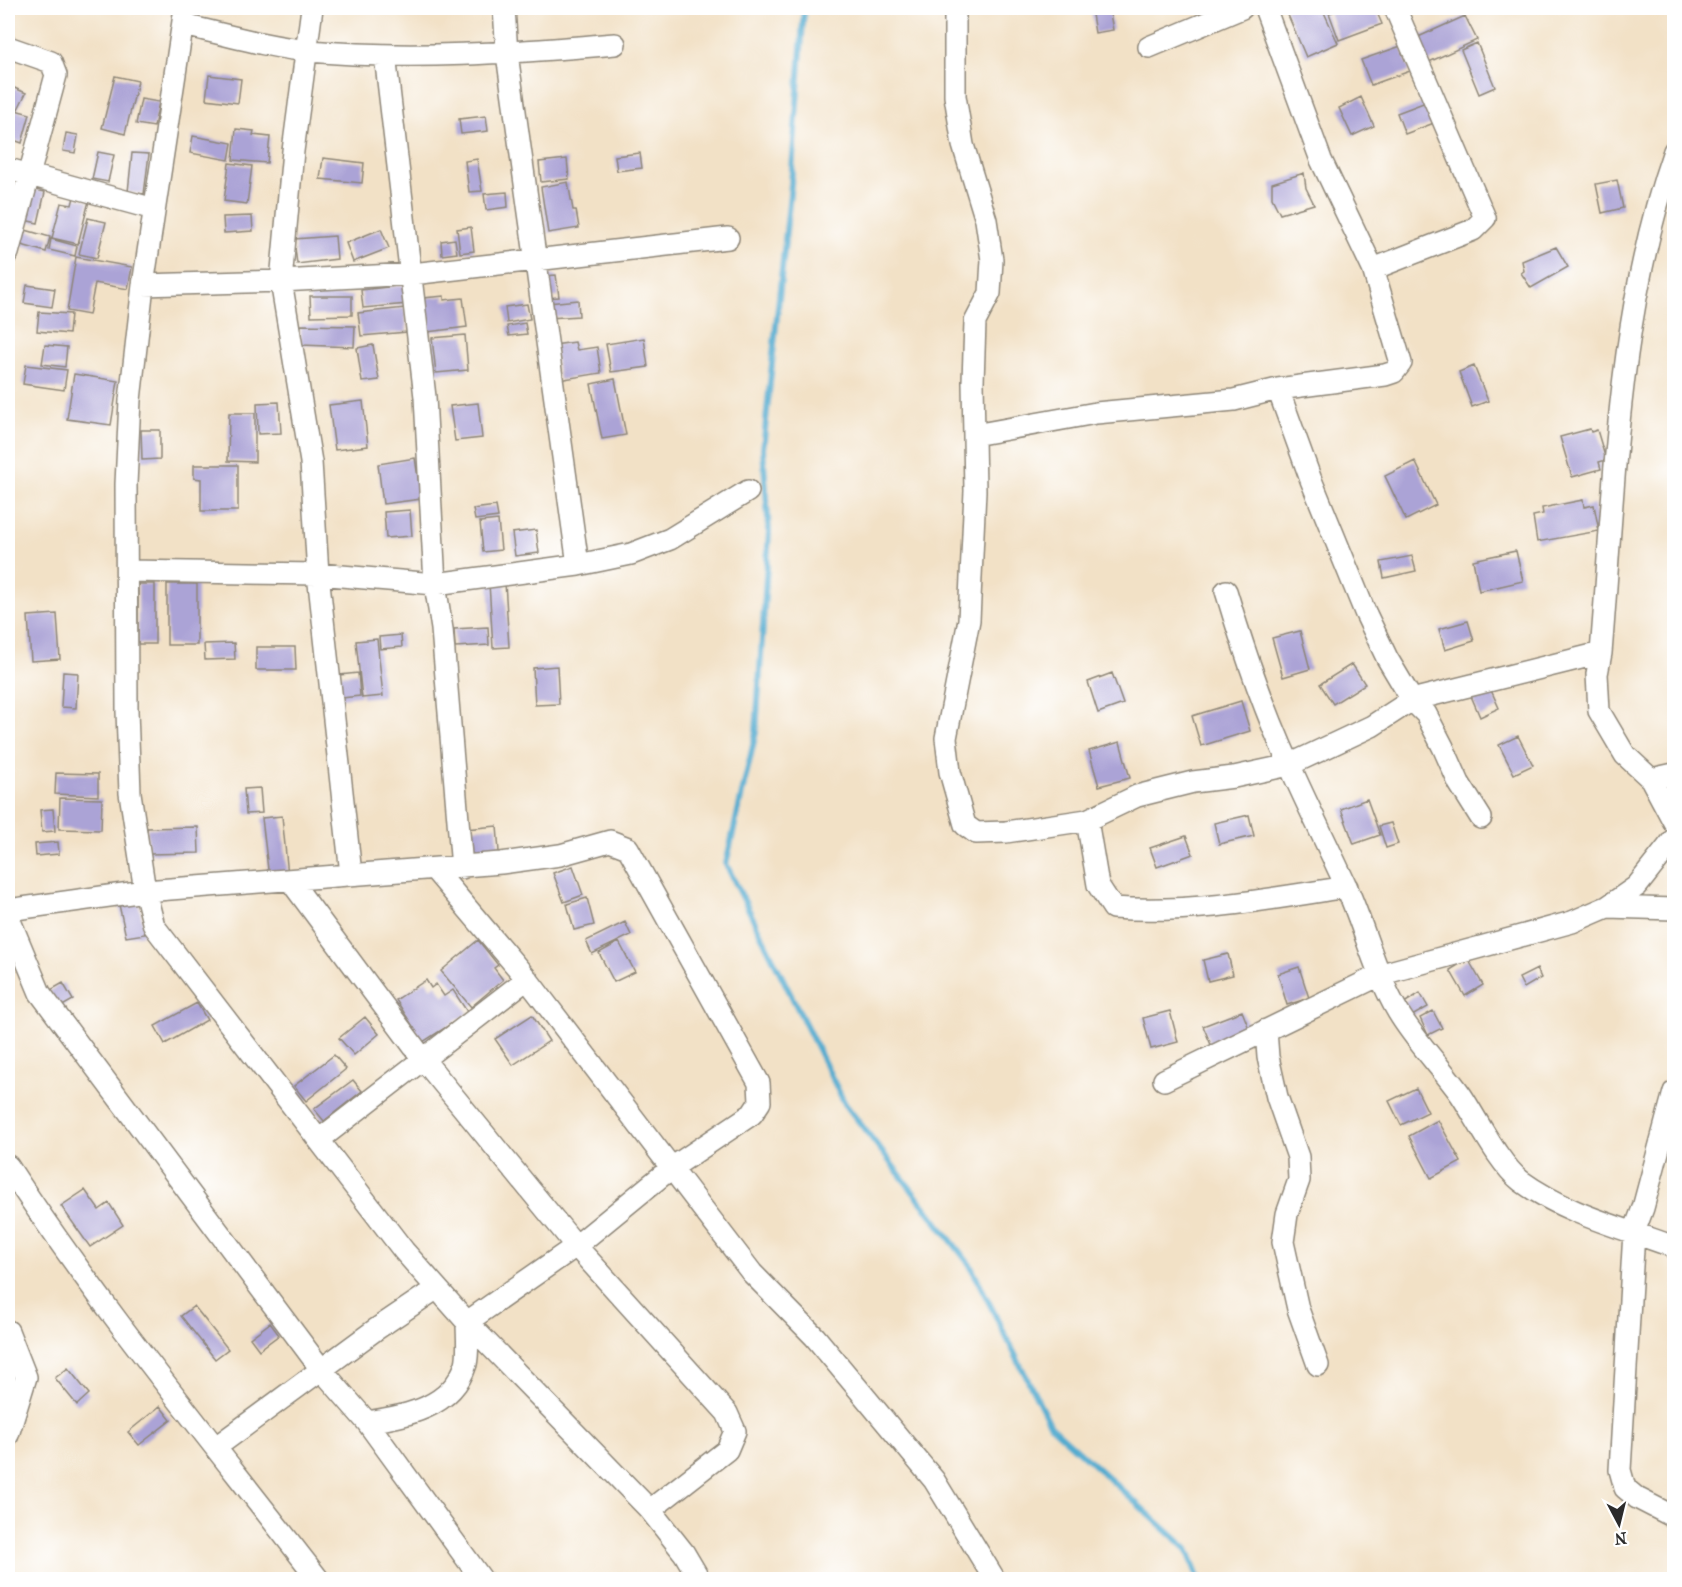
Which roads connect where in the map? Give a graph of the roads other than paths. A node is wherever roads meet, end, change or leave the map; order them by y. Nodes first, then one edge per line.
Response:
1 (312, 8) edge
2 (504, 8) edge
3 (955, 8) edge
4 (1242, 8) edge
5 (1265, 8) edge
6 (1395, 8) edge
7 (184, 16) edge
8 (615, 44) dead end
9 (8, 47) edge
10 (1149, 47) dead end
11 (306, 51) junction
12 (507, 54) junction
13 (385, 55) junction
14 (1674, 151) edge
15 (17, 172) edge
16 (154, 209) junction
17 (728, 238) dead end
18 (8, 253) edge
19 (537, 259) junction
20 (1373, 269) junction
21 (412, 274) junction
22 (281, 281) junction
23 (143, 285) junction
24 (1278, 389) junction
25 (974, 435) junction
26 (748, 491) dead end
27 (578, 565) junction
28 (128, 571) junction
29 (318, 574) junction
30 (435, 584) junction
31 (1226, 591) dead end
32 (1601, 653) junction
33 (1412, 700) junction
34 (1289, 765) junction
35 (1674, 774) edge
36 (1651, 779) junction
37 (1481, 818) dead end
38 (1087, 820) junction
39 (1674, 822) edge
40 (1674, 839) edge
41 (462, 868) junction
42 (434, 869) junction
43 (351, 874) junction
44 (290, 880) junction
45 (1347, 887) junction
46 (145, 891) junction
47 (1607, 907) junction
48 (1674, 909) edge
49 (8, 910) edge
50 (8, 916) edge
51 (1382, 974) junction
52 (527, 979) junction
53 (1266, 1030) junction
54 (423, 1059) junction
55 (1164, 1080) dead end
56 (1674, 1092) edge
57 (320, 1139) junction
58 (8, 1166) edge
59 (670, 1169) junction
60 (1634, 1232) junction
61 (576, 1246) junction
62 (1674, 1247) edge
63 (437, 1288) junction
64 (467, 1322) junction
65 (8, 1332) edge
66 (1318, 1365) dead end
67 (321, 1369) junction
68 (367, 1422) junction
69 (8, 1435) edge
70 (216, 1447) junction
71 (650, 1510) junction
72 (1674, 1517) edge
73 (319, 1580) edge
74 (482, 1580) edge
75 (700, 1580) edge
76 (995, 1580) edge

1 - 11 street
2 - 12 street
3 - 25 street
4 - 10 street
5 - 20 street
6 - 20 street
7 - 11 street
7 - 16 street
8 - 12 street
9 - 15 street
11 - 13 street
11 - 22 street
12 - 13 street
12 - 19 street
13 - 21 street
14 - 32 street
15 - 16 street
15 - 18 street
16 - 23 street
17 - 19 street
19 - 21 street
19 - 27 street
20 - 24 street
21 - 22 street
21 - 30 street
22 - 23 street
22 - 29 street
23 - 28 street
24 - 25 street
24 - 33 street
25 - 38 street
26 - 27 street
27 - 30 street
28 - 29 street
28 - 46 street
29 - 30 street
29 - 43 street
30 - 41 street
31 - 34 street
32 - 33 street
32 - 36 street
33 - 34 street
33 - 37 street
34 - 38 street
34 - 45 street
35 - 36 street
36 - 39 street
38 - 45 street
40 - 47 street
41 - 42 street
41 - 59 street
42 - 43 street
42 - 52 street
43 - 44 street
44 - 46 street
44 - 54 street
45 - 51 street
46 - 49 street
46 - 57 street
47 - 48 street
47 - 51 street
50 - 67 street
51 - 53 street
51 - 60 street
52 - 54 street
52 - 59 street
53 - 55 street
53 - 66 street
54 - 57 street
54 - 61 street
56 - 60 street
57 - 63 street
58 - 70 street
59 - 61 street
59 - 76 street
60 - 62 street
60 - 72 street
61 - 64 street
61 - 71 street
63 - 64 street
63 - 67 street
64 - 68 street
64 - 71 street
65 - 69 street
67 - 68 street
67 - 70 street
68 - 74 street
70 - 73 street
71 - 75 street

